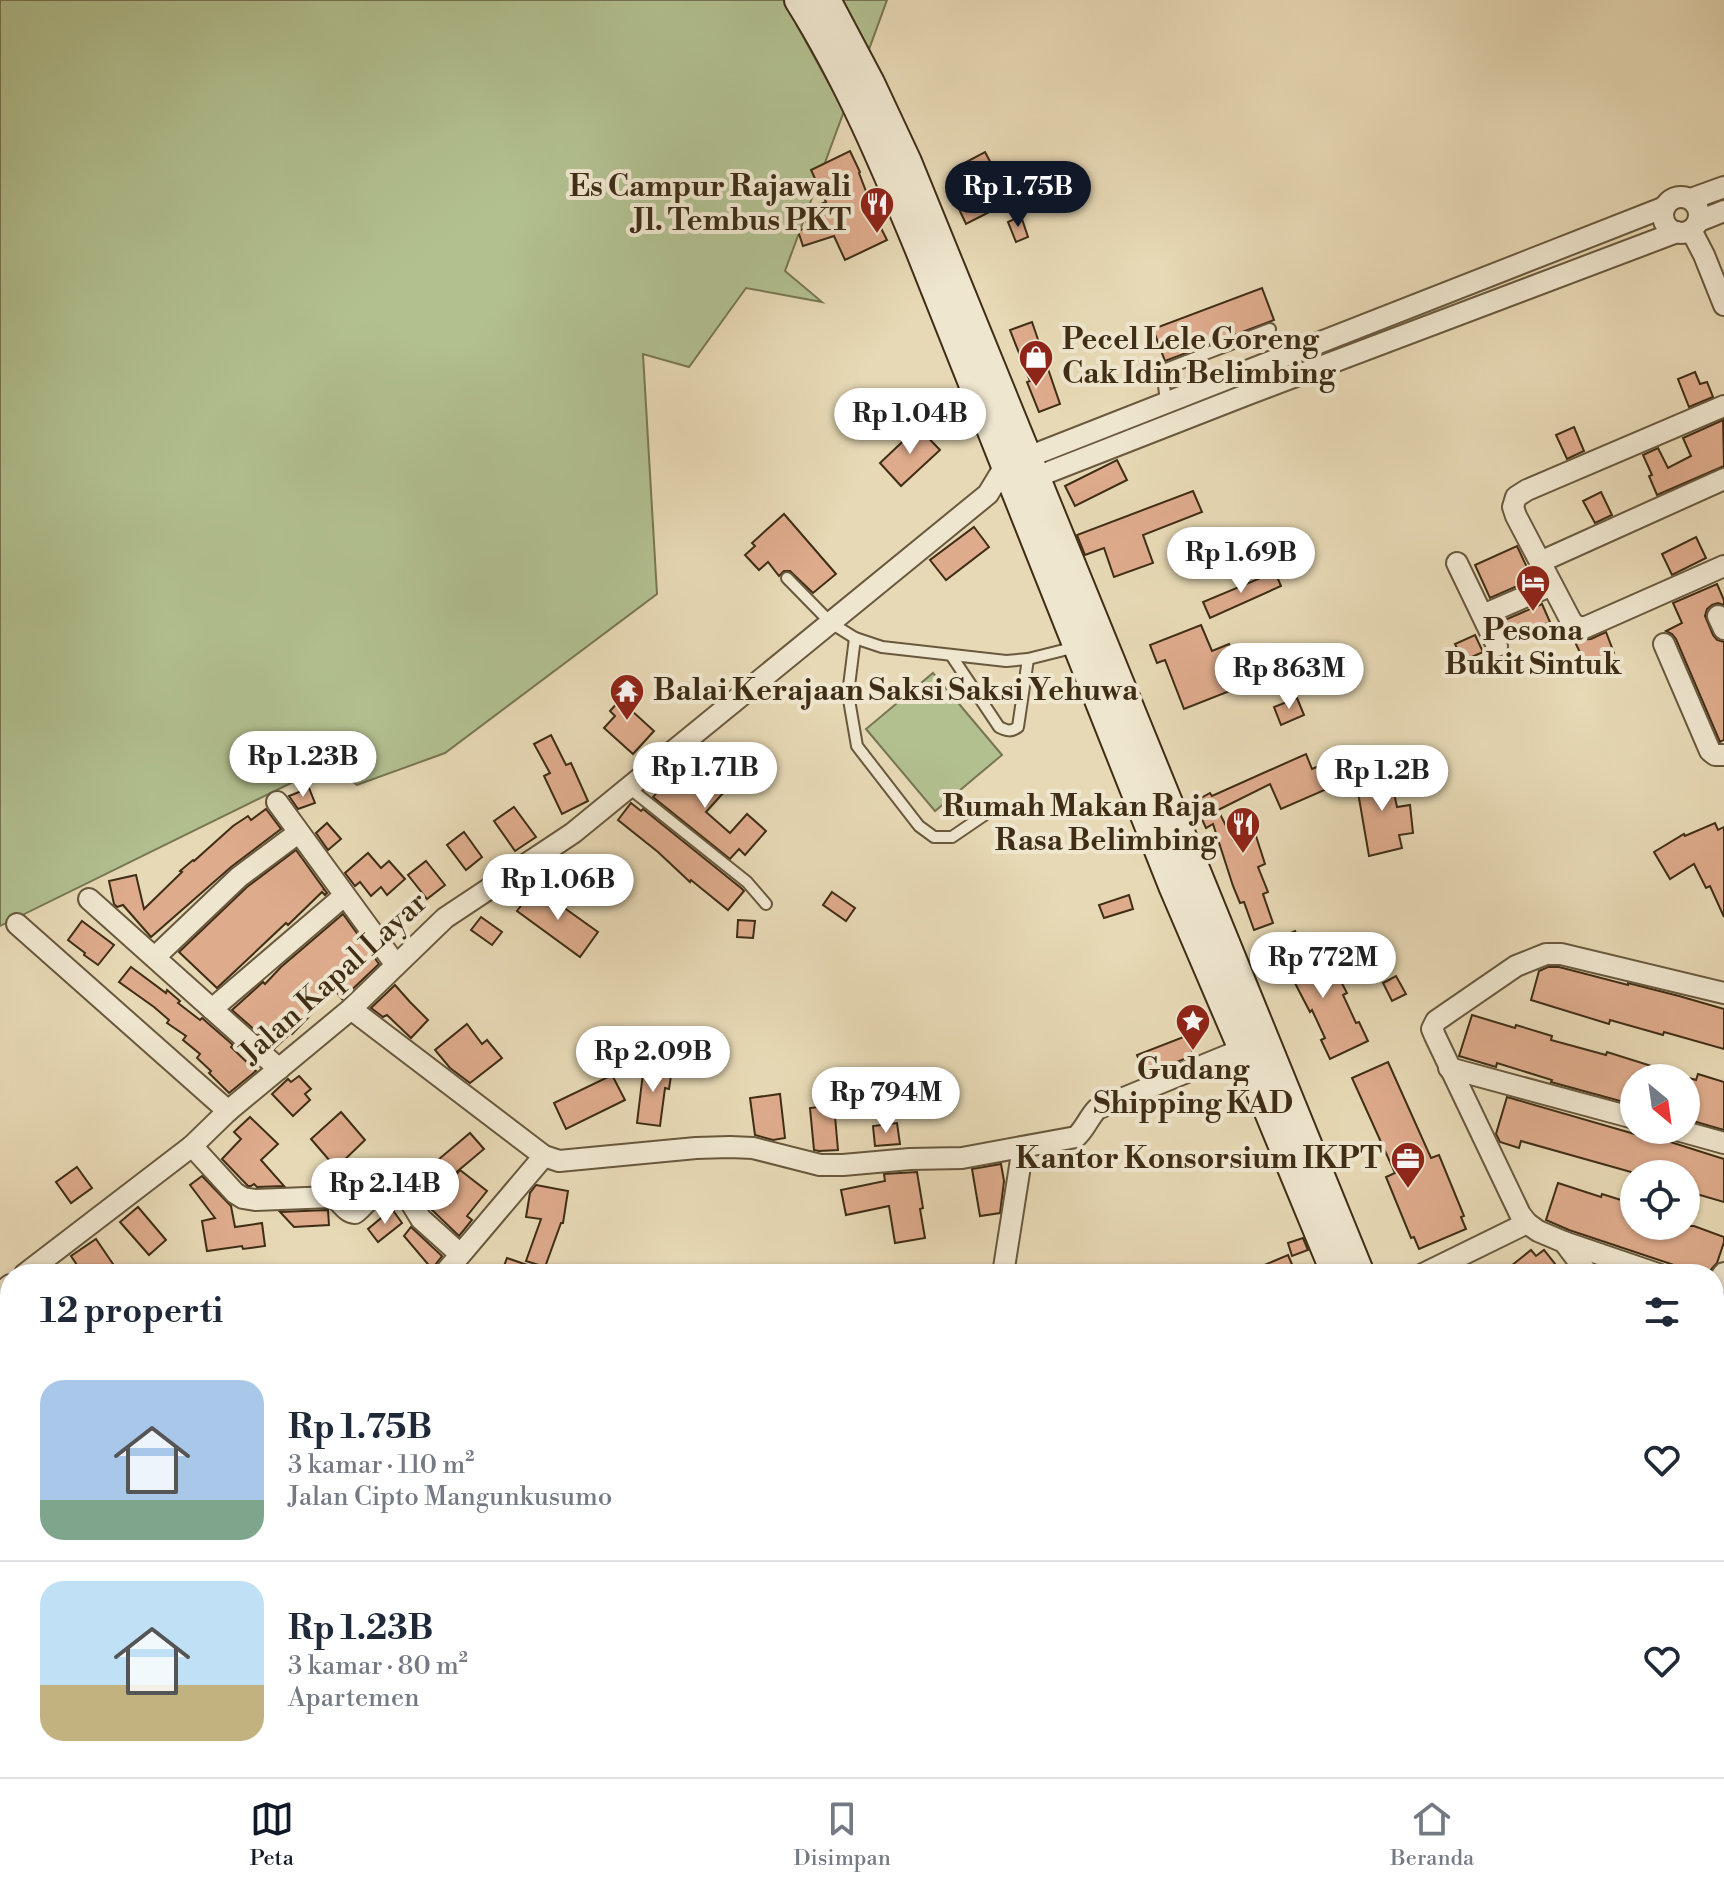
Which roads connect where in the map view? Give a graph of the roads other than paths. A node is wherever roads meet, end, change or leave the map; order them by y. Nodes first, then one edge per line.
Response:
1 (799, 0) edge
2 (826, 0) edge
3 (1724, 187) edge
4 (1691, 199) junction
5 (1665, 207) junction
6 (1724, 211) edge
7 (1689, 228) junction
8 (1724, 305) edge
9 (1270, 329) dead end
10 (1237, 374) junction
11 (1246, 395) junction
12 (1166, 402) junction
13 (1724, 406) edge
14 (1013, 476) junction
15 (1724, 479) edge
16 (1540, 562) junction
17 (1457, 563) dead end
18 (1724, 566) edge
19 (787, 578) dead end
20 (1552, 585) junction
21 (1483, 615) junction
22 (831, 623) junction
23 (855, 638) junction
24 (1664, 644) dead end
25 (1078, 646) junction
26 (1497, 646) dead end
27 (951, 655) junction
28 (1028, 659) junction
29 (1724, 755) edge
30 (628, 787) junction
31 (277, 802) dead end
32 (996, 807) dead end
33 (298, 833) junction
34 (344, 896) junction
35 (89, 899) dead end
36 (766, 904) dead end
37 (17, 924) dead end
38 (155, 957) junction
39 (396, 965) junction
40 (1724, 993) edge
41 (212, 1009) junction
42 (351, 1009) junction
43 (1243, 1049) junction
44 (1449, 1068) junction
45 (279, 1069) junction
46 (228, 1111) junction
47 (1620, 1114) edge
48 (1700, 1136) edge
49 (1724, 1143) edge
50 (192, 1146) junction
51 (1023, 1147) junction
52 (544, 1156) junction
53 (1527, 1223) junction
54 (1564, 1242) junction
55 (460, 1254) junction
56 (38, 1264) edge
57 (452, 1264) edge
58 (1005, 1264) edge
59 (1332, 1264) edge
60 (1356, 1264) edge
61 (1443, 1264) edge
62 (1580, 1264) edge
63 (1629, 1264) edge

1 - 14 street
2 - 14 street
3 - 4 street
4 - 5 street
4 - 7 street
5 - 7 street
5 - 10 street
6 - 7 street
7 - 8 street
7 - 11 street
9 - 12 lane
10 - 11 street
10 - 12 street
11 - 14 street
12 - 14 street
13 - 16 street
14 - 22 street, Jalan Kapal Layar
14 - 25 street
14 - 60 street
15 - 16 street
16 - 20 street
17 - 21 street
18 - 20 street
19 - 22 lane
20 - 21 street
21 - 26 street
22 - 23 lane
22 - 30 street, Jalan Kapal Layar
23 - 27 lane
23 - 32 lane
24 - 29 street
25 - 28 lane
25 - 43 street
27 - 28 lane
27 - 28 lane
30 - 36 lane
30 - 39 street, Jalan Kapal Layar
31 - 33 street
33 - 34 street
33 - 38 street
34 - 39 street
34 - 41 street
35 - 38 street
37 - 46 street
38 - 41 street
39 - 42 street, Jalan Kapal Layar
40 - 44 street
41 - 45 street
42 - 45 street, Jalan Kapal Layar
42 - 52 street
43 - 51 street
43 - 59 street
44 - 47 street
44 - 53 street
45 - 46 street, Jalan Kapal Layar
46 - 50 street, Jalan Kapal Layar
48 - 49 street
50 - 55 street
50 - 56 street, Jalan Kapal Layar
51 - 52 street
51 - 58 street
52 - 55 street
53 - 54 street
53 - 61 street
54 - 62 street
54 - 63 street
55 - 57 street

